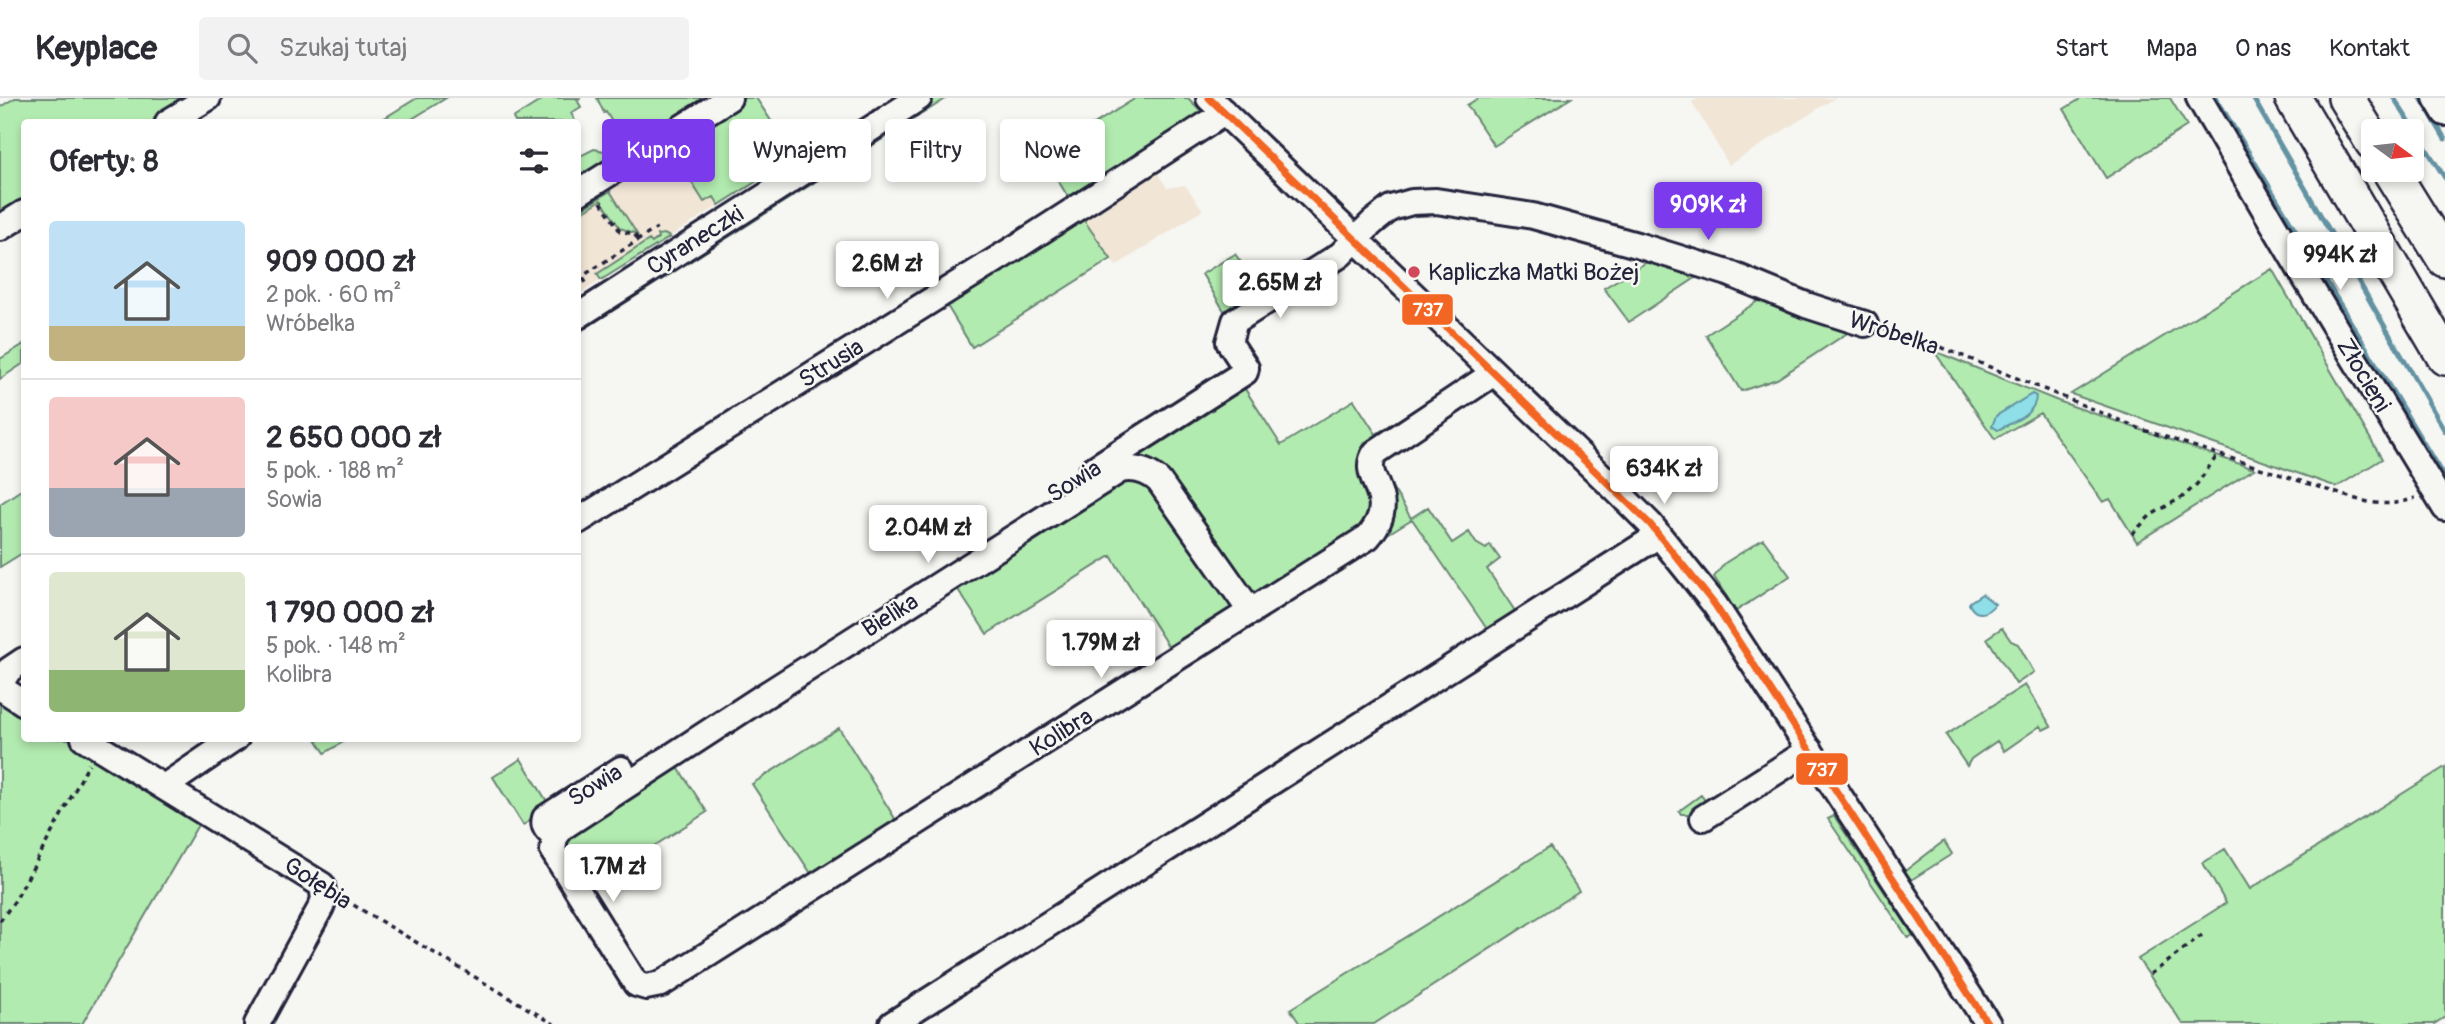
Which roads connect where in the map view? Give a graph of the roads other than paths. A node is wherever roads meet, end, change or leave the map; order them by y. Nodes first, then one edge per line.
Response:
1 (208, 98) edge
2 (729, 98) edge
3 (919, 98) edge
4 (2199, 98) edge
5 (2293, 98) edge
6 (2346, 98) edge
7 (2436, 98) edge
8 (1216, 105) edge
9 (2445, 113) edge
10 (174, 119) edge
11 (2361, 122) edge
12 (2397, 182) edge
13 (581, 191) edge
14 (21, 214) edge
15 (0, 228) edge
16 (1357, 240) junction
17 (2445, 260) edge
18 (581, 314) edge
19 (1865, 324) road end
20 (2445, 356) edge
21 (1494, 373) junction
22 (2439, 497) edge
23 (581, 519) edge
24 (1659, 535) junction
25 (1251, 612) junction
26 (21, 662) edge
27 (1, 680) edge
28 (21, 701) edge
29 (230, 742) edge
30 (91, 743) edge
31 (1810, 750) junction
32 (164, 787) junction
33 (1703, 818) dead end
34 (557, 825) junction
35 (257, 1024) edge
36 (892, 1024) edge
37 (1988, 1024) edge

1 - 10 street
2 - 13 street
3 - 18 street, Cyraneczki
4 - 22 street, Złocieni
5 - 20 highway
6 - 11 highway
7 - 9 street
8 - 16 street
8 - 23 street, Strusia
12 - 17 highway
14 - 15 street
16 - 19 street, Wróbelka
16 - 21 street
16 - 34 street, Sowia
21 - 24 street
21 - 25 street, Kolibra
24 - 31 street
24 - 36 street
25 - 34 street, Bielika
25 - 34 street, Kolibra
26 - 27 street
27 - 28 street
29 - 32 street
30 - 32 street, Gołębia
31 - 33 street
31 - 37 street
32 - 35 street, Gołębia

